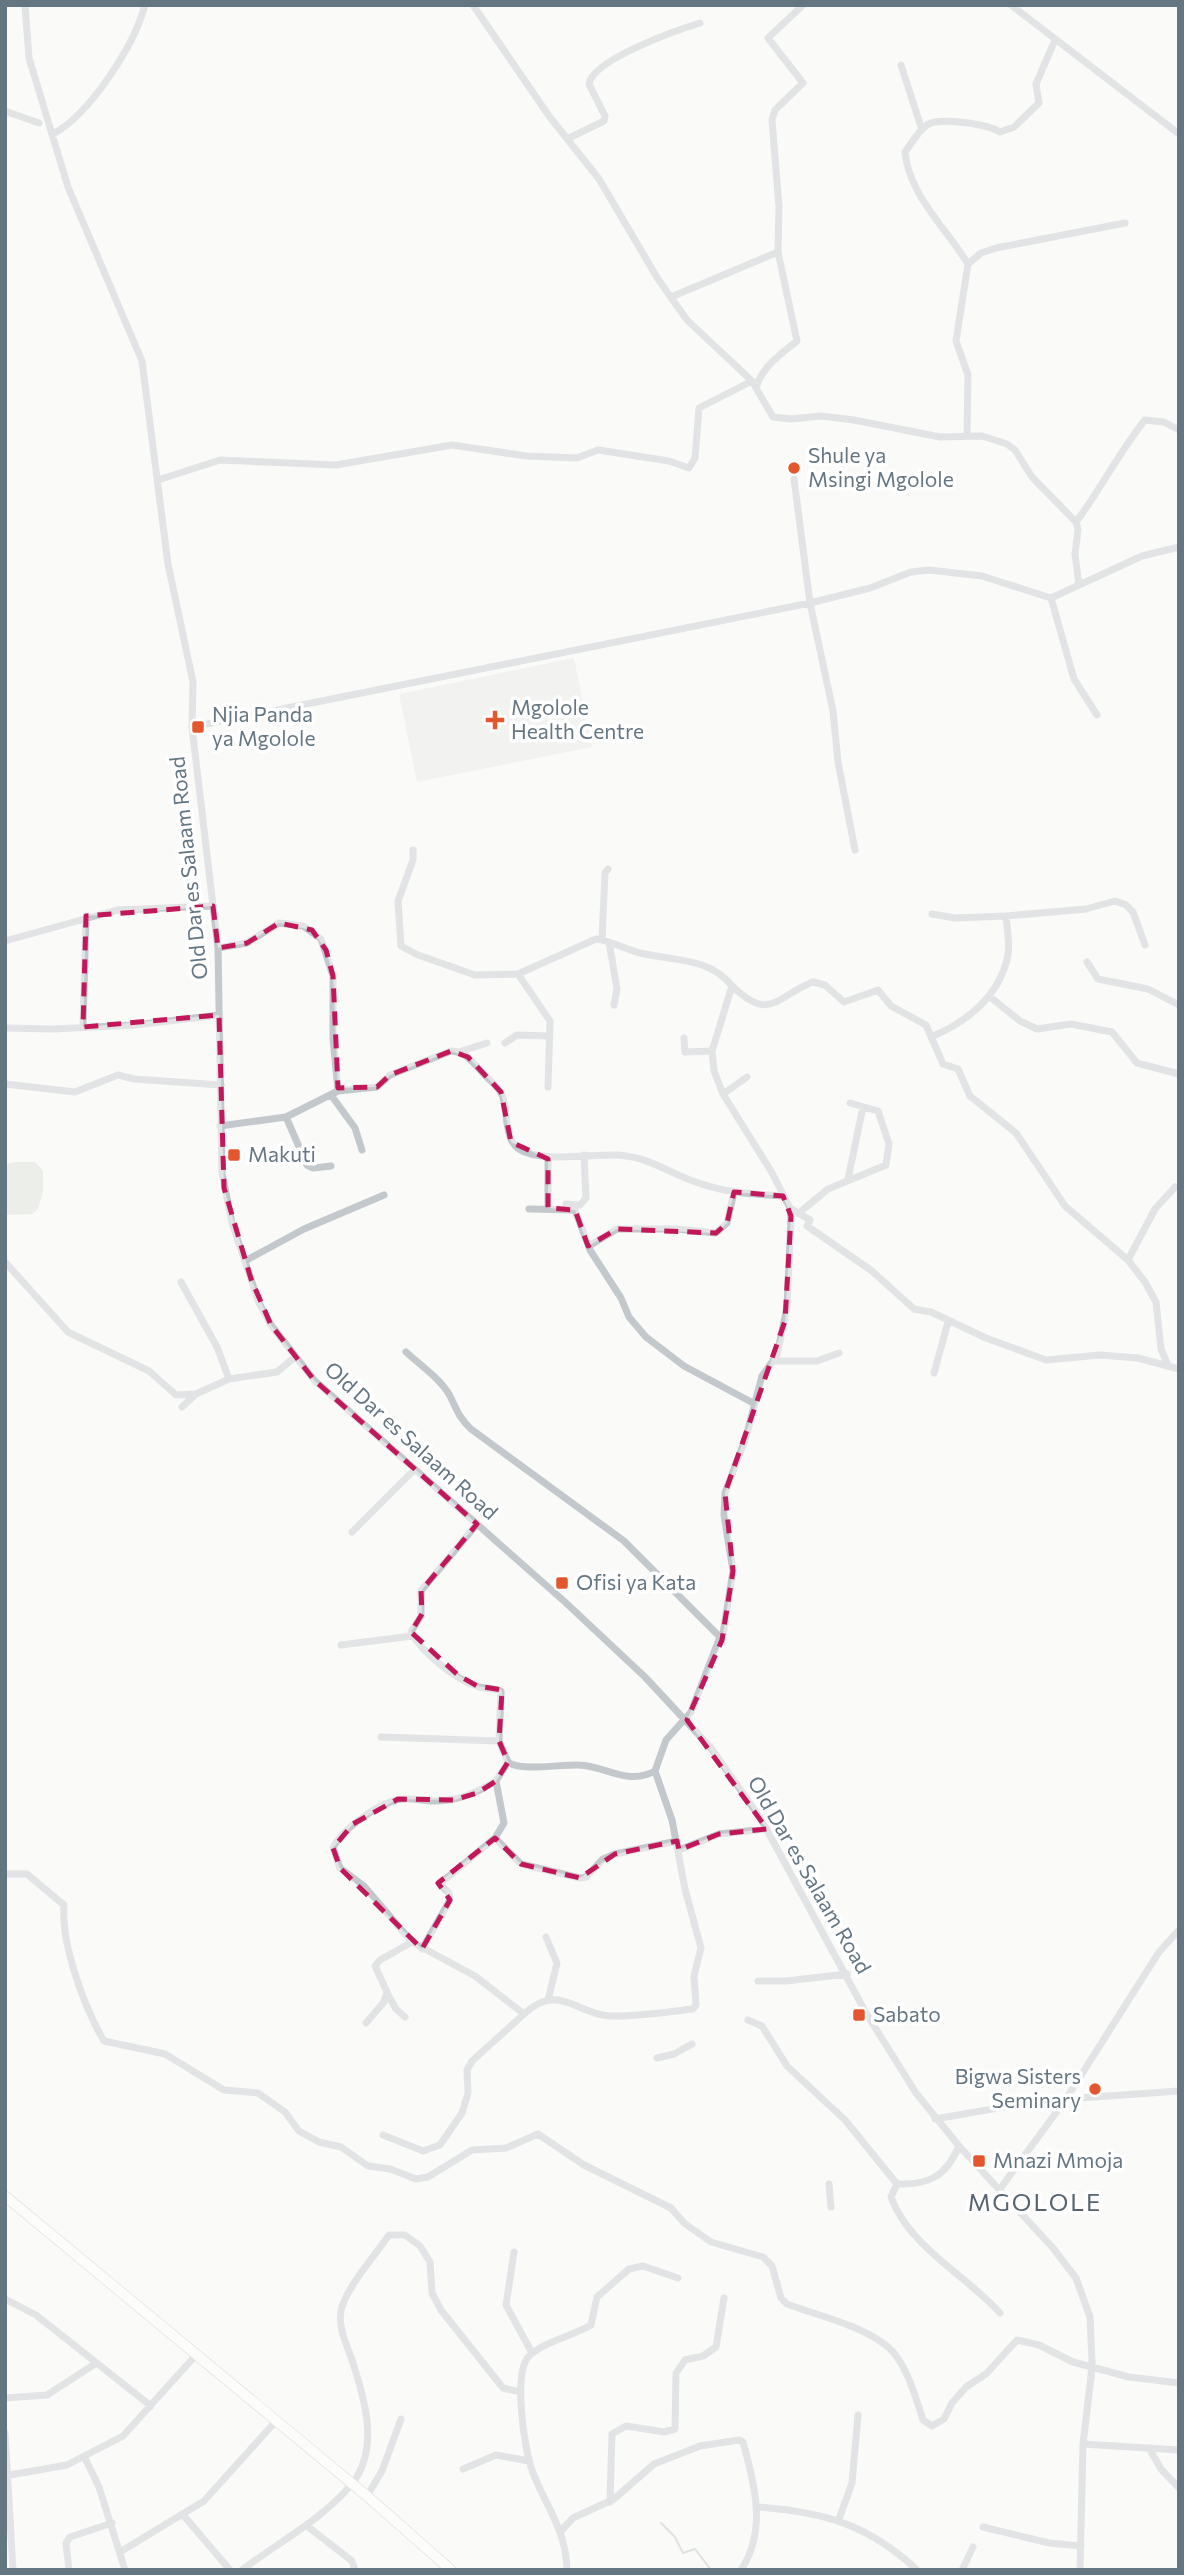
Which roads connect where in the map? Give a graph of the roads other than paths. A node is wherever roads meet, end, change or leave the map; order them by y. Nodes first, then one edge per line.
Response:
1 (24, 5) edge
2 (145, 5) edge
3 (473, 5) edge
4 (803, 5) edge
5 (1010, 5) edge
6 (699, 23) dead end
7 (1055, 40) junction
8 (901, 65) dead end
9 (5, 111) edge
10 (40, 123) dead end
11 (922, 130) junction
12 (53, 134) junction
13 (1179, 134) edge
14 (567, 139) junction
15 (1125, 223) dead end
16 (778, 252) junction
17 (968, 264) junction
18 (671, 297) junction
19 (754, 385) junction
20 (1179, 429) edge
21 (967, 435) junction
22 (794, 479) dead end
23 (158, 480) junction
24 (1076, 522) junction
25 (1179, 547) edge
26 (1079, 585) junction
27 (1052, 598) junction
28 (810, 603) junction
29 (1097, 715) dead end
30 (192, 727) junction
31 (413, 850) dead end
32 (855, 850) dead end
33 (608, 869) dead end
34 (213, 906) junction
35 (932, 914) dead end
36 (86, 916) junction
37 (1006, 916) junction
38 (5, 940) edge
39 (606, 941) junction
40 (1145, 945) dead end
41 (218, 948) junction
42 (1087, 962) dead end
43 (518, 974) junction
44 (732, 986) junction
45 (989, 996) junction
46 (614, 1005) dead end
47 (1179, 1005) edge
48 (219, 1015) junction
49 (83, 1027) junction
50 (5, 1028) edge
51 (549, 1036) junction
52 (932, 1037) junction
53 (684, 1038) dead end
54 (487, 1042) dead end
55 (505, 1043) dead end
56 (712, 1051) junction
57 (459, 1052) junction
58 (1179, 1074) edge
59 (747, 1077) dead end
60 (5, 1084) edge
61 (221, 1085) junction
62 (548, 1087) dead end
63 (335, 1093) junction
64 (723, 1094) junction
65 (850, 1103) dead end
66 (863, 1107) junction
67 (286, 1117) junction
68 (220, 1126) junction
69 (362, 1150) dead end
70 (584, 1155) junction
71 (548, 1159) junction
72 (331, 1166) dead end
73 (848, 1179) junction
74 (1175, 1187) dead end
75 (734, 1192) junction
76 (384, 1195) dead end
77 (783, 1196) junction
78 (566, 1204) dead end
79 (548, 1208) junction
80 (790, 1208) junction
81 (529, 1209) dead end
82 (799, 1213) junction
83 (589, 1246) junction
84 (1128, 1260) junction
85 (245, 1261) junction
86 (5, 1262) edge
87 (181, 1282) dead end
88 (948, 1322) junction
89 (406, 1352) dead end
90 (839, 1353) dead end
91 (295, 1357) junction
92 (773, 1361) junction
93 (1167, 1363) junction
94 (1179, 1369) edge
95 (934, 1373) dead end
96 (229, 1379) junction
97 (196, 1394) junction
98 (753, 1403) junction
99 (182, 1407) dead end
100 (414, 1470) junction
101 (477, 1524) junction
102 (352, 1532) dead end
103 (412, 1636) junction
104 (720, 1637) junction
105 (341, 1645) dead end
106 (685, 1718) junction
107 (381, 1737) dead end
108 (499, 1741) junction
109 (508, 1762) junction
110 (655, 1771) junction
111 (496, 1781) junction
112 (766, 1829) junction
113 (495, 1838) junction
114 (678, 1845) junction
115 (5, 1874) edge
116 (1179, 1930) edge
117 (546, 1937) dead end
118 (412, 1942) junction
119 (422, 1949) junction
120 (847, 1974) junction
121 (758, 1981) dead end
122 (387, 1992) junction
123 (548, 2000) junction
124 (524, 2014) junction
125 (405, 2017) dead end
126 (748, 2020) dead end
127 (366, 2023) dead end
128 (692, 2045) dead end
129 (657, 2058) dead end
130 (1179, 2091) edge
131 (1066, 2099) junction
132 (935, 2119) junction
133 (383, 2135) dead end
134 (959, 2146) junction
135 (971, 2158) junction
136 (950, 2167) junction
137 (829, 2184) dead end
138 (897, 2184) junction
139 (1000, 2189) junction
140 (8, 2198) edge
141 (831, 2207) dead end
142 (5, 2211) edge
143 (514, 2252) dead end
144 (678, 2278) dead end
145 (724, 2298) dead end
146 (5, 2299) edge
147 (1000, 2313) dead end
148 (532, 2353) junction
149 (196, 2355) junction
150 (95, 2364) junction
151 (1179, 2383) edge
152 (521, 2392) junction
153 (5, 2398) edge
154 (151, 2406) junction
155 (858, 2415) dead end
156 (401, 2419) dead end
157 (276, 2421) junction
158 (5, 2432) edge
159 (1083, 2444) junction
160 (1149, 2448) junction
161 (1179, 2450) edge
162 (85, 2458) junction
163 (529, 2461) junction
164 (463, 2469) dead end
165 (10, 2475) junction
166 (352, 2483) junction
167 (1179, 2488) edge
168 (367, 2496) junction
169 (611, 2502) junction
170 (759, 2507) junction
171 (184, 2516) junction
172 (839, 2519) junction
173 (112, 2523) junction
174 (307, 2526) junction
175 (983, 2527) dead end
176 (560, 2533) junction
177 (1082, 2546) junction
178 (973, 2547) dead end
179 (120, 2552) junction
180 (13, 2570) edge
181 (69, 2570) edge
182 (125, 2570) edge
183 (230, 2570) edge
184 (242, 2570) edge
185 (355, 2570) edge
186 (451, 2570) edge
187 (567, 2570) edge
188 (741, 2570) edge
189 (917, 2570) edge
190 (962, 2570) edge
191 (1080, 2570) edge

1 - 12 street, Old Dar es Salaam Road
2 - 12 street
3 - 14 street
4 - 16 street
5 - 7 street
6 - 14 street
7 - 11 street
7 - 13 street
8 - 11 street
9 - 10 street
11 - 17 street
12 - 23 street, Old Dar es Salaam Road
14 - 18 street
15 - 17 street
16 - 18 street
16 - 19 street
17 - 21 street
18 - 19 street
19 - 21 street
19 - 23 street
20 - 24 street
21 - 24 street
22 - 28 street
23 - 30 street, Old Dar es Salaam Road
24 - 26 street
25 - 26 street
26 - 27 street
27 - 28 street
27 - 29 street
28 - 30 street
28 - 32 street
30 - 34 street, Old Dar es Salaam Road
31 - 43 street
33 - 39 street
34 - 36 street
34 - 41 street, Old Dar es Salaam Road
35 - 37 street
36 - 38 street
36 - 49 street
37 - 40 street
37 - 45 street
39 - 43 street
39 - 44 street
39 - 46 street
41 - 48 street, Old Dar es Salaam Road
41 - 63 street
42 - 47 street
43 - 51 street
44 - 52 street
44 - 56 street
45 - 52 street
45 - 58 street
48 - 49 street
48 - 61 street, Old Dar es Salaam Road
49 - 50 street
51 - 55 street
51 - 62 street
52 - 84 street
53 - 56 street
54 - 57 street
56 - 64 street
57 - 63 street
57 - 71 street
59 - 64 street
60 - 61 street
61 - 68 street, Old Dar es Salaam Road
63 - 67 street
63 - 69 street
64 - 77 street
65 - 66 street
66 - 73 street
66 - 73 street
67 - 68 street
67 - 72 street
68 - 85 street, Old Dar es Salaam Road
70 - 71 street
70 - 75 street
70 - 78 street
71 - 79 street
73 - 82 street
74 - 84 street
75 - 77 street
75 - 83 street
76 - 85 street
77 - 80 street
79 - 81 street
79 - 83 street
80 - 82 street
80 - 92 street
82 - 88 street
83 - 98 street
84 - 93 street
85 - 91 street, Old Dar es Salaam Road
86 - 97 street
87 - 96 street
88 - 93 street
88 - 95 street
89 - 104 street
90 - 92 street
91 - 96 street
91 - 100 street, Old Dar es Salaam Road
92 - 98 street
93 - 94 street
96 - 97 street
97 - 99 street
98 - 104 street
100 - 101 street, Old Dar es Salaam Road
100 - 102 street
101 - 103 street
101 - 106 street, Old Dar es Salaam Road
103 - 105 street
103 - 108 street
104 - 106 street
106 - 110 street
106 - 112 street, Old Dar es Salaam Road
107 - 108 street
108 - 109 street
109 - 110 street
109 - 111 street
110 - 114 street
111 - 113 street
111 - 118 street
112 - 114 street
112 - 120 street, Old Dar es Salaam Road
113 - 114 street
113 - 119 street
114 - 123 street
115 - 151 street
116 - 131 street
117 - 123 street
118 - 119 street
118 - 122 street
119 - 124 street
120 - 121 street
120 - 132 street, Old Dar es Salaam Road
122 - 125 street
122 - 127 street
123 - 124 street
124 - 133 street
126 - 138 street
128 - 129 street
130 - 131 street
131 - 132 street
131 - 139 street
132 - 134 street, Old Dar es Salaam Road
134 - 135 street, Old Dar es Salaam Road
134 - 136 street
135 - 136 street
135 - 139 street, Old Dar es Salaam Road
136 - 138 street
137 - 141 street
138 - 147 street
139 - 159 street, Old Dar es Salaam Road, bridge
140 - 142 street
140 - 149 main road
143 - 148 street
144 - 148 street
145 - 169 street
146 - 150 street
148 - 152 street
149 - 154 street
149 - 157 main road
150 - 153 street
150 - 154 street
152 - 163 street
152 - 166 street
154 - 162 street
155 - 172 street
156 - 168 street
157 - 166 main road
157 - 171 street
158 - 165 street
159 - 160 street
159 - 177 street
160 - 161 street
160 - 167 street
162 - 165 street
162 - 173 street
163 - 164 street
163 - 176 street
165 - 180 street
166 - 168 main road
166 - 174 street
168 - 186 main road
169 - 170 street
169 - 176 street
170 - 172 street
170 - 188 street
171 - 179 street
171 - 183 street
172 - 189 street
173 - 179 street
173 - 181 street
174 - 184 street
174 - 185 street
175 - 177 street
176 - 187 street
177 - 191 street
178 - 190 street
179 - 182 street

